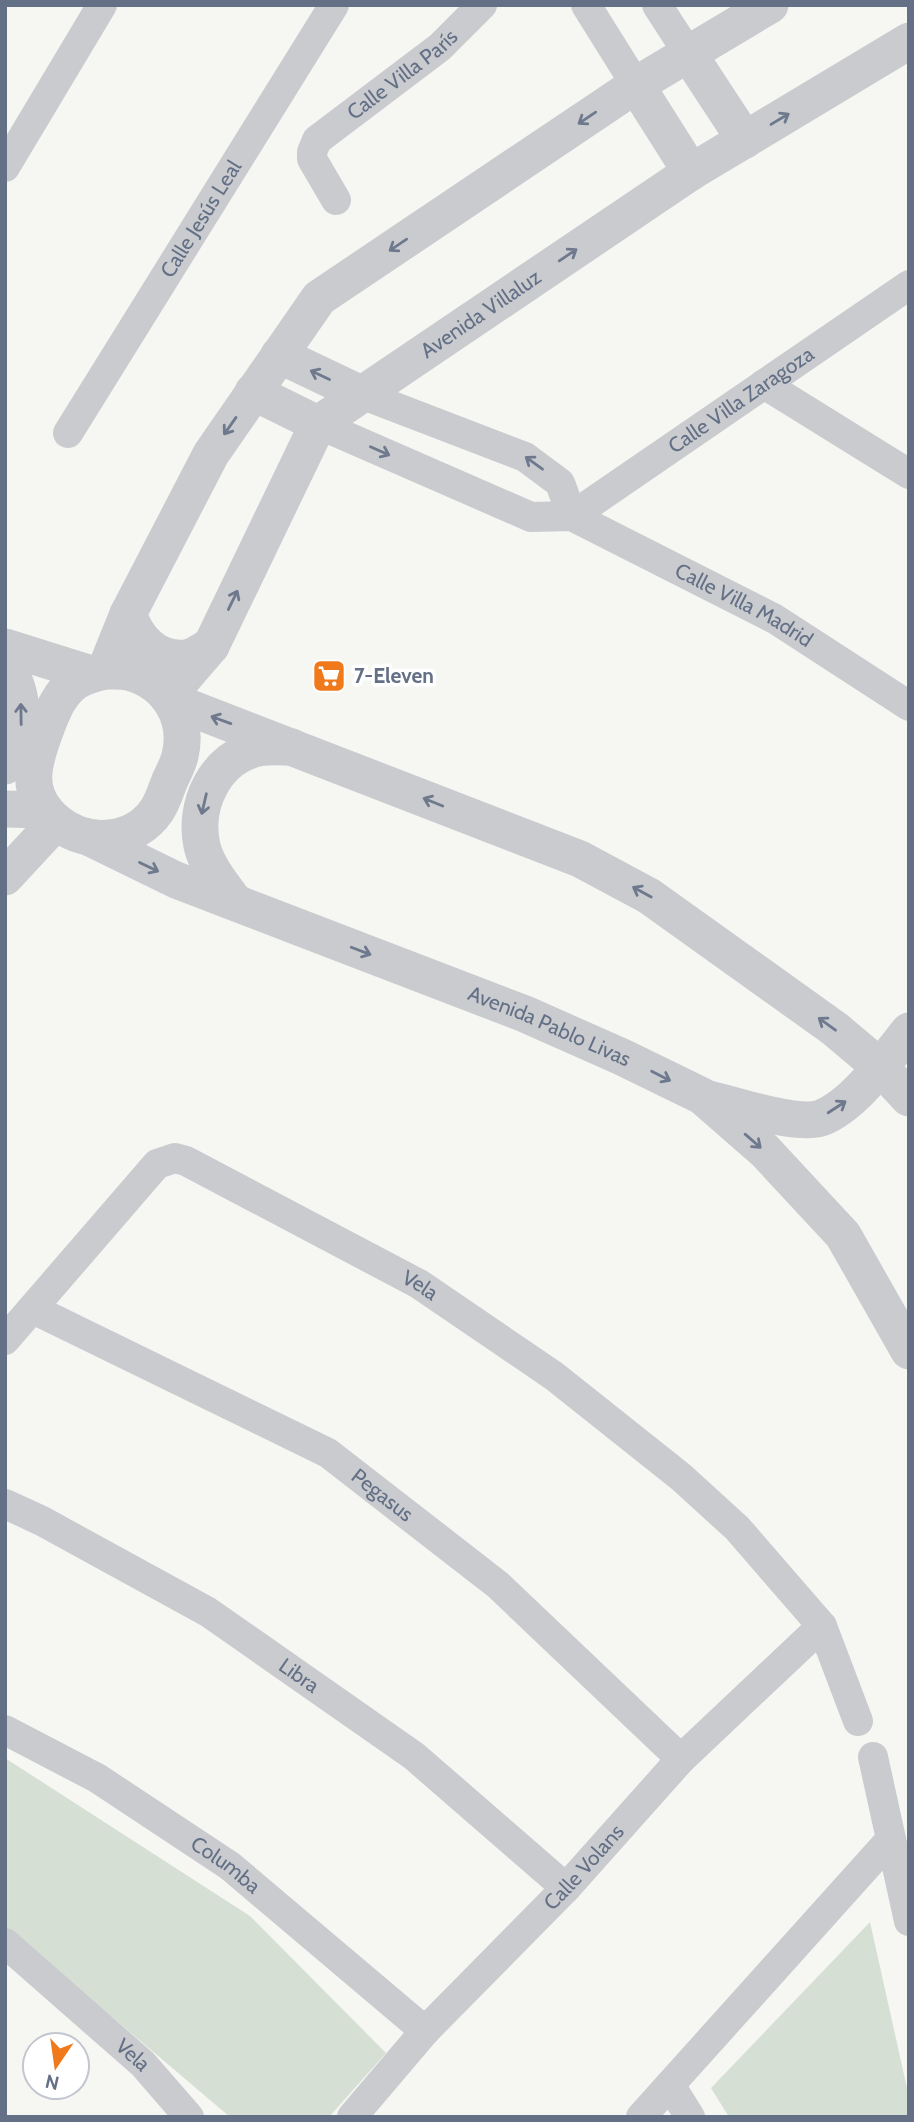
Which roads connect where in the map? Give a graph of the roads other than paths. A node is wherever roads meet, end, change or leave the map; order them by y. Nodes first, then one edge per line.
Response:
1 (334, 5) edge
2 (482, 5) edge
3 (586, 5) edge
4 (657, 5) edge
5 (770, 5) edge
6 (94, 8) edge
7 (909, 41) edge
8 (688, 53) junction
9 (636, 85) junction
10 (745, 140) junction
11 (5, 167) edge
12 (691, 172) junction
13 (336, 200) dead end
14 (909, 285) edge
15 (279, 355) junction
16 (764, 384) junction
17 (253, 392) junction
18 (361, 394) junction
19 (318, 424) junction
20 (68, 432) dead end
21 (909, 474) edge
22 (572, 516) junction
23 (128, 614) junction
24 (211, 646) junction
25 (5, 647) edge
26 (5, 662) edge
27 (98, 673) junction
28 (170, 699) junction
29 (909, 706) edge
30 (293, 747) junction
31 (5, 766) edge
32 (5, 809) edge
33 (50, 816) junction
34 (88, 838) junction
35 (5, 877) edge
36 (235, 902) junction
37 (909, 1031) edge
38 (880, 1067) junction
39 (702, 1096) junction
40 (909, 1098) edge
41 (33, 1309) junction
42 (5, 1340) edge
43 (909, 1351) edge
44 (5, 1504) edge
45 (822, 1626) junction
46 (858, 1721) dead end
47 (5, 1730) edge
48 (873, 1757) dead end
49 (681, 1759) junction
50 (891, 1839) junction
51 (566, 1888) junction
52 (909, 1921) edge
53 (5, 1943) edge
54 (425, 2031) junction
55 (670, 2085) junction
56 (190, 2117) edge
57 (352, 2117) edge
58 (641, 2117) edge
59 (690, 2117) edge

1 - 20 street, Calle Jesús Leal
2 - 13 street, Calle Villa París
3 - 9 street
4 - 8 street
5 - 8 street
6 - 11 street
10 -> 7 street, Avenida Villaluz
8 - 9 street
8 - 10 street
9 - 12 street
9 -> 15 street
10 - 12 street, Avenida Villaluz
18 -> 12 street, Avenida Villaluz
14 - 16 street, Calle Villa Zaragoza
15 - 17 street
18 -> 15 street
16 - 21 street
16 - 22 street, Calle Villa Zaragoza
17 - 19 street
17 -> 23 street
18 - 19 street, Avenida Villaluz
22 -> 18 street
19 -> 22 street, Calle Villa Madrid
24 -> 19 street, Avenida Villaluz
22 - 29 street, Calle Villa Madrid
23 - 24 street
23 - 27 street
24 - 28 street, Avenida Villaluz
25 - 27 street
31 -> 26 street
27 - 28 street
27 - 33 street
30 -> 28 street
28 - 34 street
30 -> 36 street
38 -> 30 street
32 - 33 street
33 - 34 street
33 - 35 street
34 -> 36 street, Avenida Pablo Livas
36 -> 39 street, Avenida Pablo Livas
37 - 38 street
39 -> 38 street
38 - 40 street
39 -> 43 street, Avenida Pablo Livas
41 - 42 street, Vela
41 - 45 street, Vela
41 - 49 street, Pegasus
44 - 51 street, Libra
45 - 46 street
45 - 49 street, Calle Volans
47 - 54 street, Columba
48 - 50 street
49 - 51 street, Calle Volans
50 - 52 street
50 - 55 street
51 - 54 street, Calle Volans
53 - 56 street, Vela
54 - 57 street, Calle Volans
55 - 58 street
55 - 59 street

